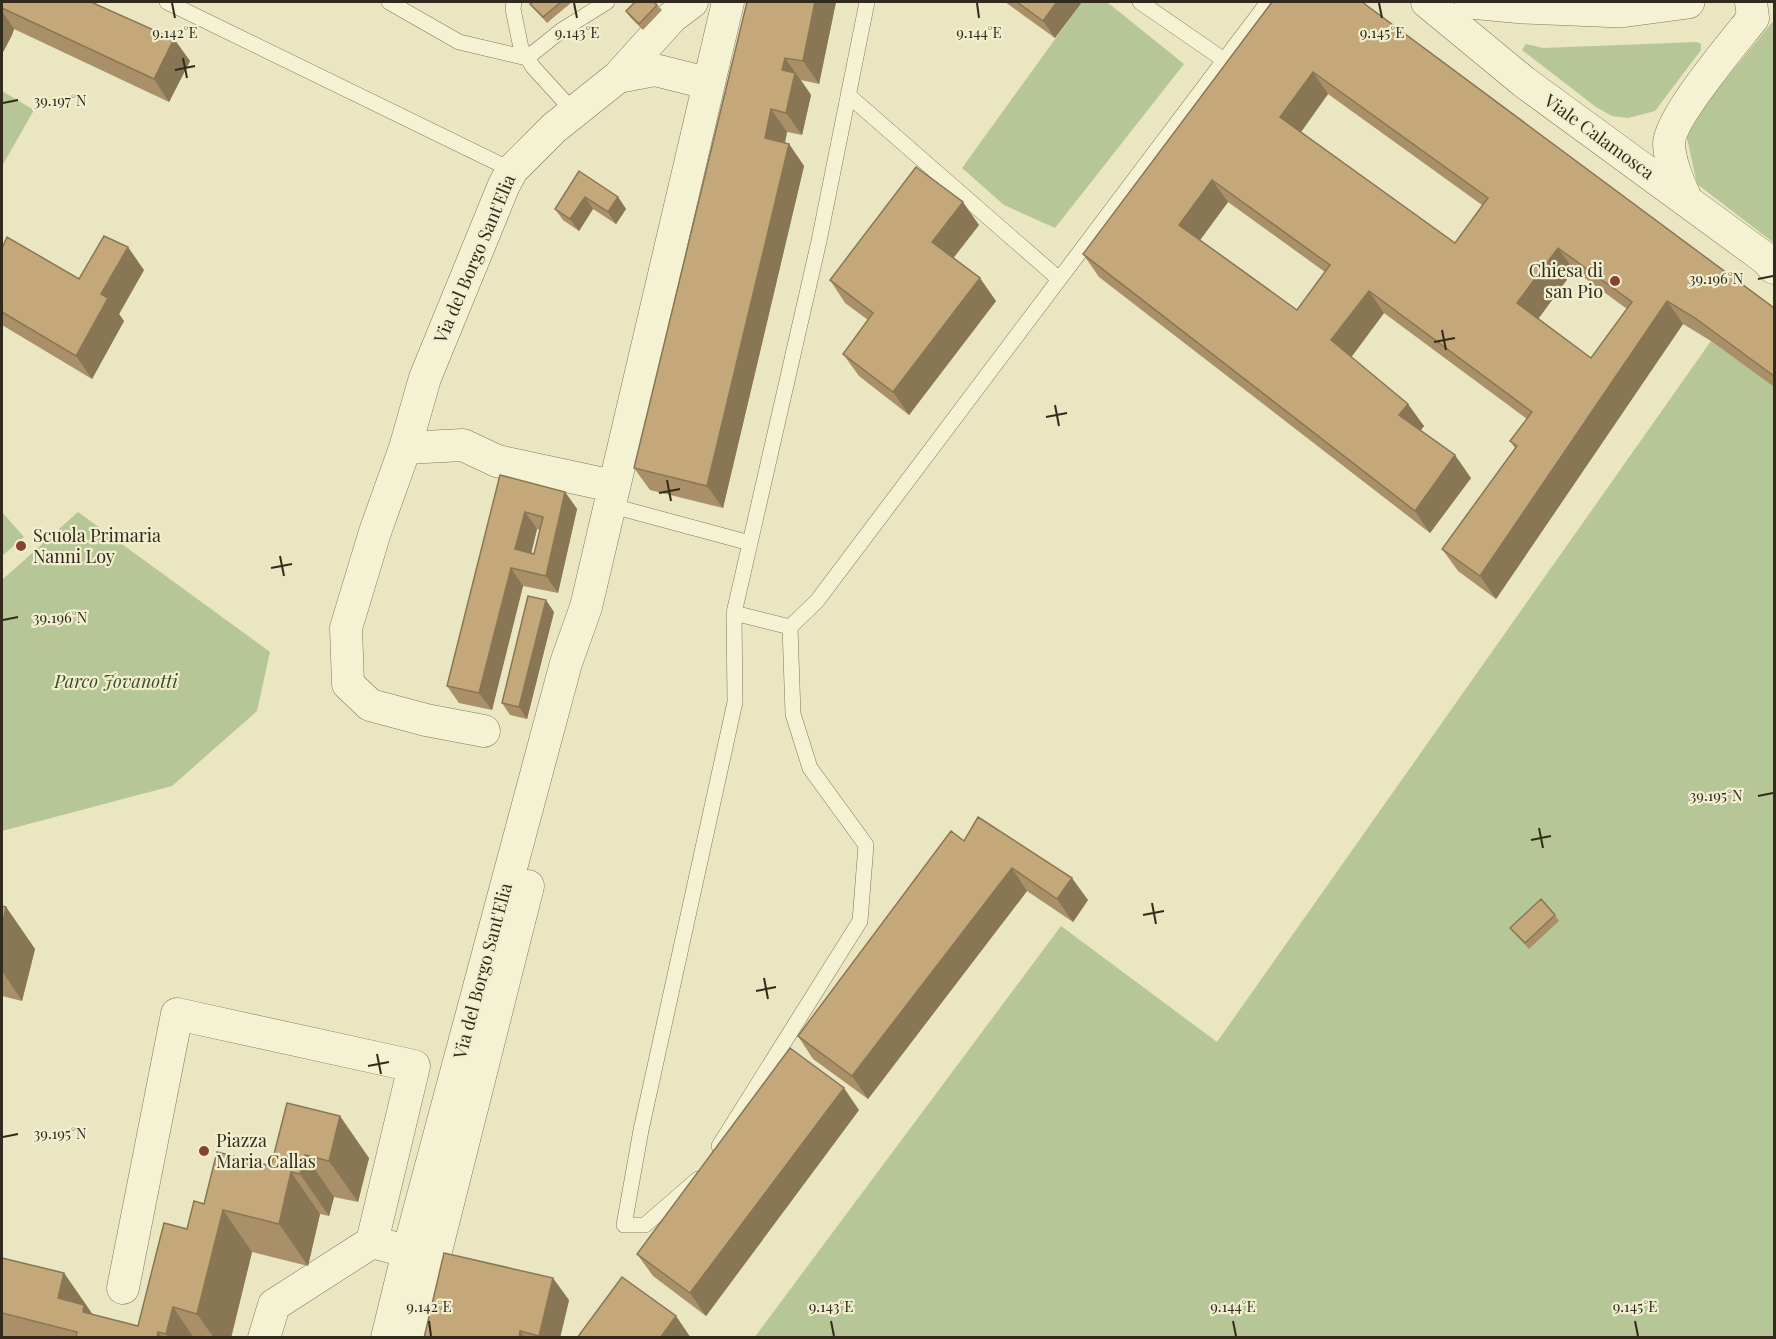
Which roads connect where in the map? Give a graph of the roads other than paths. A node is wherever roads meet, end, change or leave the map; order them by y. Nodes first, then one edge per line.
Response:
1 (167, 2) edge
2 (389, 2) edge
3 (514, 2) edge
4 (607, 2) edge
5 (692, 2) edge
6 (728, 2) edge
7 (867, 2) edge
8 (1140, 2) edge
9 (1268, 2) edge
10 (1427, 2) edge
11 (1471, 2) edge
12 (1688, 2) edge
13 (1751, 2) edge
14 (527, 58) junction
15 (1224, 60) junction
16 (618, 77) junction
17 (707, 83) junction
18 (848, 95) junction
19 (574, 112) junction
20 (512, 170) junction
21 (1687, 201) junction
22 (1774, 268) edge
23 (1059, 279) junction
24 (405, 448) junction
25 (611, 496) junction
26 (750, 543) junction
27 (586, 607) junction
28 (734, 613) junction
29 (790, 627) junction
30 (484, 731) dead end
31 (414, 1066) junction
32 (455, 1076) junction
33 (372, 1242) junction
34 (421, 1255) junction
35 (123, 1288) dead end
36 (264, 1338) edge
37 (387, 1338) edge
38 (414, 1338) edge

1 - 20 lane
2 - 14 lane
3 - 14 lane
4 - 14 lane
5 - 16 street, Via del Borgo Sant'Elia
6 - 17 street, Via del Borgo Sant'Elia
7 - 18 lane
8 - 15 lane
9 - 15 lane
10 - 21 street, Viale Calamosca
11 - 12 street
13 - 21 street
14 - 19 lane
15 - 23 lane
16 - 17 street, Via del Borgo Sant'Elia
16 - 19 street, Via del Borgo Sant'Elia
17 - 25 street, Via del Borgo Sant'Elia
18 - 23 lane
18 - 26 lane
19 - 20 street, Via del Borgo Sant'Elia
20 - 24 street, Via del Borgo Sant'Elia
21 - 22 street, Viale Calamosca
23 - 29 lane
24 - 25 street
24 - 30 street, Via del Borgo Sant'Elia
25 - 26 lane
25 - 27 street, Via del Borgo Sant'Elia
26 - 28 lane
27 - 32 street, Via del Borgo Sant'Elia
27 - 34 street, Via del Borgo Sant'Elia
28 - 29 lane
28 - 29 lane
31 - 32 street
31 - 33 street
31 - 35 street
32 - 34 street, Via del Borgo Sant'Elia
33 - 34 street
33 - 36 street
34 - 37 street, Via del Borgo Sant'Elia
34 - 38 street, Via del Borgo Sant'Elia

